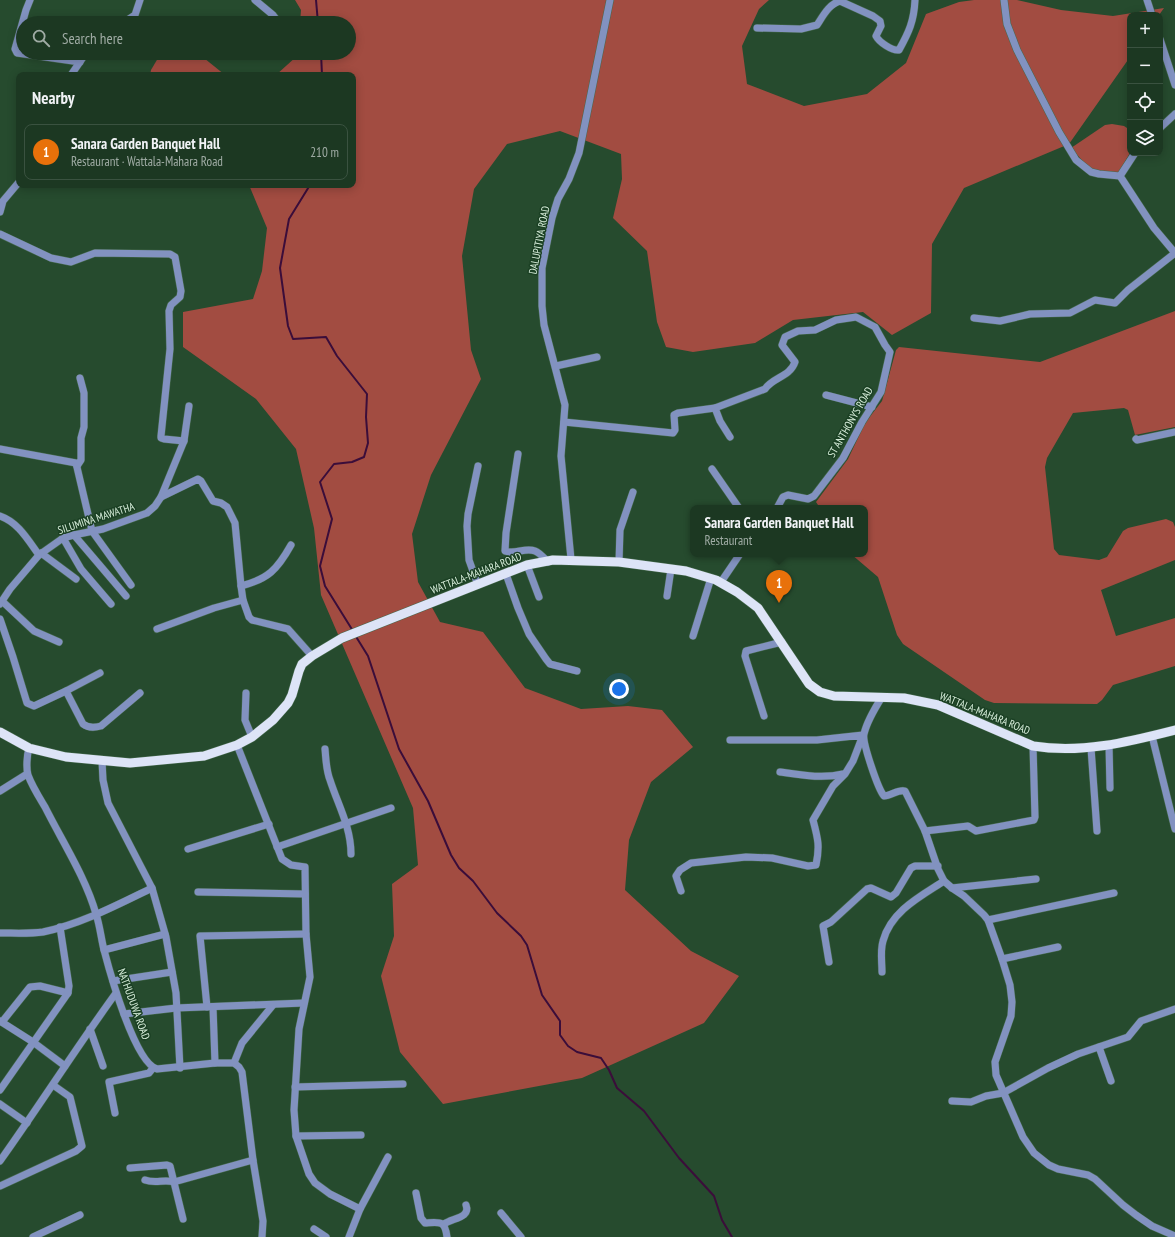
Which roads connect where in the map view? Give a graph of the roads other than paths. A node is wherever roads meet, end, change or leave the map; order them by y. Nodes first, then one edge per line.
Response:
1 (30, 0) edge
2 (140, 0) edge
3 (255, 0) edge
4 (610, 0) edge
5 (915, 0) edge
6 (1004, 0) edge
7 (1147, 0) edge
8 (1151, 12) edge
9 (24, 16) edge
10 (133, 16) edge
11 (274, 16) edge
12 (757, 28) dead end
13 (1163, 48) edge
14 (66, 60) edge
15 (80, 62) joint
16 (73, 72) edge
17 (1175, 85) edge
18 (1175, 114) edge
19 (1163, 125) edge
20 (1133, 156) edge
21 (1120, 176) junction
22 (16, 186) edge
23 (0, 212) edge
24 (0, 234) edge
25 (1175, 253) edge
26 (974, 318) dead end
27 (597, 357) dead end
28 (556, 366) junction
29 (80, 378) dead end
30 (826, 394) dead end
31 (189, 406) dead end
32 (872, 407) junction
33 (715, 408) junction
34 (564, 422) junction
35 (1175, 432) edge
36 (730, 436) dead end
37 (1136, 439) dead end
38 (184, 441) junction
39 (0, 449) edge
40 (518, 454) dead end
41 (77, 466) junction
42 (478, 466) dead end
43 (712, 469) dead end
44 (633, 492) dead end
45 (161, 497) junction
46 (736, 505) edge
47 (779, 505) edge
48 (0, 516) edge
49 (92, 531) junction
50 (74, 535) junction
51 (63, 538) junction
52 (291, 545) dead end
53 (40, 554) junction
54 (738, 557) edge
55 (571, 560) junction
56 (548, 562) junction
57 (619, 562) junction
58 (527, 565) junction
59 (671, 570) junction
60 (506, 574) junction
61 (711, 578) junction
62 (76, 579) dead end
63 (721, 582) junction
64 (131, 585) dead end
65 (478, 585) junction
66 (241, 586) junction
67 (126, 596) dead end
68 (667, 596) dead end
69 (539, 597) dead end
70 (243, 600) junction
71 (1, 603) edge
72 (111, 604) dead end
73 (0, 619) edge
74 (157, 629) dead end
75 (693, 636) dead end
76 (60, 642) dead end
77 (782, 642) junction
78 (312, 656) junction
79 (577, 671) dead end
80 (100, 673) dead end
81 (66, 692) junction
82 (140, 693) dead end
83 (246, 693) dead end
84 (882, 697) junction
85 (764, 716) dead end
86 (1175, 730) edge
87 (0, 732) edge
88 (863, 735) junction
89 (1152, 736) junction
90 (252, 737) junction
91 (730, 740) dead end
92 (237, 745) junction
93 (1109, 745) junction
94 (1033, 746) junction
95 (29, 748) junction
96 (1091, 748) junction
97 (325, 749) dead end
98 (102, 761) junction
99 (780, 772) dead end
100 (27, 774) junction
101 (845, 774) junction
102 (1110, 788) dead end
103 (0, 791) edge
104 (391, 808) dead end
105 (347, 823) junction
106 (269, 824) junction
107 (1175, 830) edge
108 (925, 831) junction
109 (1097, 831) dead end
110 (277, 847) junction
111 (188, 849) dead end
112 (351, 854) dead end
113 (938, 866) junction
114 (1036, 879) dead end
115 (944, 881) junction
116 (152, 888) junction
117 (952, 888) junction
118 (198, 892) dead end
119 (681, 892) dead end
120 (1114, 893) dead end
121 (306, 894) junction
122 (96, 914) junction
123 (988, 920) junction
124 (60, 927) junction
125 (0, 933) edge
126 (165, 934) junction
127 (306, 934) junction
128 (1058, 947) dead end
129 (104, 950) junction
130 (1002, 959) junction
131 (829, 962) dead end
132 (172, 972) junction
133 (882, 972) dead end
134 (113, 981) junction
135 (68, 993) junction
136 (116, 993) junction
137 (273, 1004) junction
138 (304, 1004) junction
139 (210, 1007) junction
140 (176, 1008) junction
141 (1175, 1009) edge
142 (124, 1014) junction
143 (1, 1021) edge
144 (90, 1029) junction
145 (33, 1042) junction
146 (1099, 1047) junction
147 (215, 1063) junction
148 (234, 1063) junction
149 (65, 1066) junction
150 (104, 1066) dead end
151 (153, 1068) junction
152 (180, 1068) junction
153 (1111, 1081) dead end
154 (403, 1084) dead end
155 (52, 1085) junction
156 (295, 1087) junction
157 (0, 1090) edge
158 (1003, 1092) junction
159 (952, 1101) dead end
160 (0, 1104) edge
161 (115, 1113) dead end
162 (27, 1123) junction
163 (361, 1135) dead end
164 (296, 1136) junction
165 (388, 1157) dead end
166 (253, 1160) junction
167 (0, 1161) edge
168 (130, 1168) dead end
169 (145, 1180) dead end
170 (174, 1182) junction
171 (0, 1186) edge
172 (416, 1193) dead end
173 (466, 1205) dead end
174 (360, 1210) junction
175 (501, 1213) dead end
176 (80, 1215) dead end
177 (183, 1219) dead end
178 (444, 1224) junction
179 (314, 1229) dead end
180 (1175, 1236) edge
181 (33, 1237) edge
182 (262, 1237) edge
183 (326, 1237) edge
184 (348, 1237) edge
185 (447, 1237) edge
186 (521, 1237) edge

1 - 9 street
2 - 10 street
3 - 11 street
4 - 28 street, DALUPITIYA ROAD
5 - 12 street
6 - 21 street
7 - 8 street
13 - 17 street
14 - 15 street
15 - 16 street
18 - 19 street
20 - 21 street
21 - 25 street
22 - 23 street
24 - 38 street
25 - 26 street
27 - 28 street
28 - 34 street, DALUPITIYA ROAD
29 - 41 street
30 - 32 street
31 - 38 street
32 - 33 street, ST ANTHONYS ROAD
32 - 47 street, ST ANTHONYS ROAD
33 - 34 street
33 - 36 street
34 - 55 street, DALUPITIYA ROAD
35 - 37 street
38 - 45 street
39 - 41 street
40 - 56 street
41 - 49 street
42 - 65 street
43 - 46 street
44 - 57 street
45 - 49 street, SILUMINA MAWATHA
45 - 66 street, SILUMINA MAWATHA
48 - 53 street
49 - 50 street, SILUMINA MAWATHA
49 - 64 street
50 - 51 street, SILUMINA MAWATHA
50 - 67 street
51 - 53 street, SILUMINA MAWATHA
51 - 72 street
52 - 66 street
53 - 62 street
53 - 71 street, SILUMINA MAWATHA
54 - 63 street
55 - 56 main road, WATTALA-MAHARA ROAD
55 - 57 main road, WATTALA-MAHARA ROAD
56 - 58 main road, WATTALA-MAHARA ROAD
57 - 59 main road, WATTALA-MAHARA ROAD
58 - 60 main road, WATTALA-MAHARA ROAD
58 - 69 street
59 - 61 main road, WATTALA-MAHARA ROAD
59 - 68 street
60 - 65 main road, WATTALA-MAHARA ROAD
60 - 79 street
61 - 63 main road, WATTALA-MAHARA ROAD
61 - 75 street
63 - 77 main road, WATTALA-MAHARA ROAD
65 - 78 main road, WATTALA-MAHARA ROAD
66 - 70 street, SILUMINA MAWATHA
70 - 74 street
70 - 78 street, SILUMINA MAWATHA
71 - 76 street
73 - 81 street
77 - 84 main road, WATTALA-MAHARA ROAD
77 - 85 street
78 - 90 main road, WATTALA-MAHARA ROAD
80 - 81 street
81 - 82 street
83 - 90 street
84 - 88 street
84 - 94 main road, WATTALA-MAHARA ROAD
86 - 89 main road, WATTALA-MAHARA ROAD
87 - 95 main road, WATTALA-MAHARA ROAD
88 - 91 street
88 - 101 street
88 - 108 street
89 - 93 main road, WATTALA-MAHARA ROAD
89 - 107 street
90 - 92 main road, WATTALA-MAHARA ROAD
92 - 98 main road, WATTALA-MAHARA ROAD
92 - 106 street
93 - 96 main road, WATTALA-MAHARA ROAD
93 - 102 street
94 - 96 main road, WATTALA-MAHARA ROAD
94 - 108 street
95 - 98 main road, WATTALA-MAHARA ROAD
95 - 100 street
96 - 109 street
97 - 105 street
98 - 116 street
99 - 101 street
100 - 103 street
100 - 122 street, NATHUDUWA ROAD
101 - 119 street
104 - 105 street
105 - 110 street
105 - 112 street
106 - 110 street
106 - 111 street
108 - 113 street
110 - 121 street
113 - 115 street
113 - 131 street
114 - 117 street
115 - 117 street
115 - 133 street
116 - 122 street
116 - 126 street
117 - 123 street
118 - 121 street
120 - 123 street
121 - 127 street
122 - 124 street
122 - 129 street, NATHUDUWA ROAD
123 - 130 street
124 - 125 street
124 - 135 street
126 - 129 street
126 - 132 street
127 - 138 street
127 - 139 street
128 - 130 street
129 - 134 street, NATHUDUWA ROAD
130 - 158 street
132 - 134 street
132 - 140 street
134 - 136 street, NATHUDUWA ROAD
135 - 143 street
135 - 145 street
136 - 142 street, NATHUDUWA ROAD
136 - 144 street
137 - 138 street
137 - 139 street
137 - 148 street
138 - 156 street
139 - 140 street
139 - 147 street
140 - 142 street
140 - 152 street
141 - 146 street
142 - 151 street, NATHUDUWA ROAD
143 - 145 street
144 - 149 street
144 - 150 street
145 - 149 street
145 - 157 street
146 - 153 street
146 - 158 street
147 - 148 street
147 - 152 street
148 - 166 street
149 - 155 street
151 - 152 street
151 - 161 street
154 - 156 street
155 - 162 street
155 - 171 street
156 - 164 street
158 - 159 street
158 - 180 street
160 - 162 street
162 - 167 street
163 - 164 street
164 - 174 street
165 - 174 street
166 - 170 street
166 - 182 street
168 - 170 street
169 - 170 street
170 - 177 street
172 - 178 street
173 - 178 street
174 - 184 street
175 - 186 street
176 - 181 street
178 - 185 street
179 - 183 street

